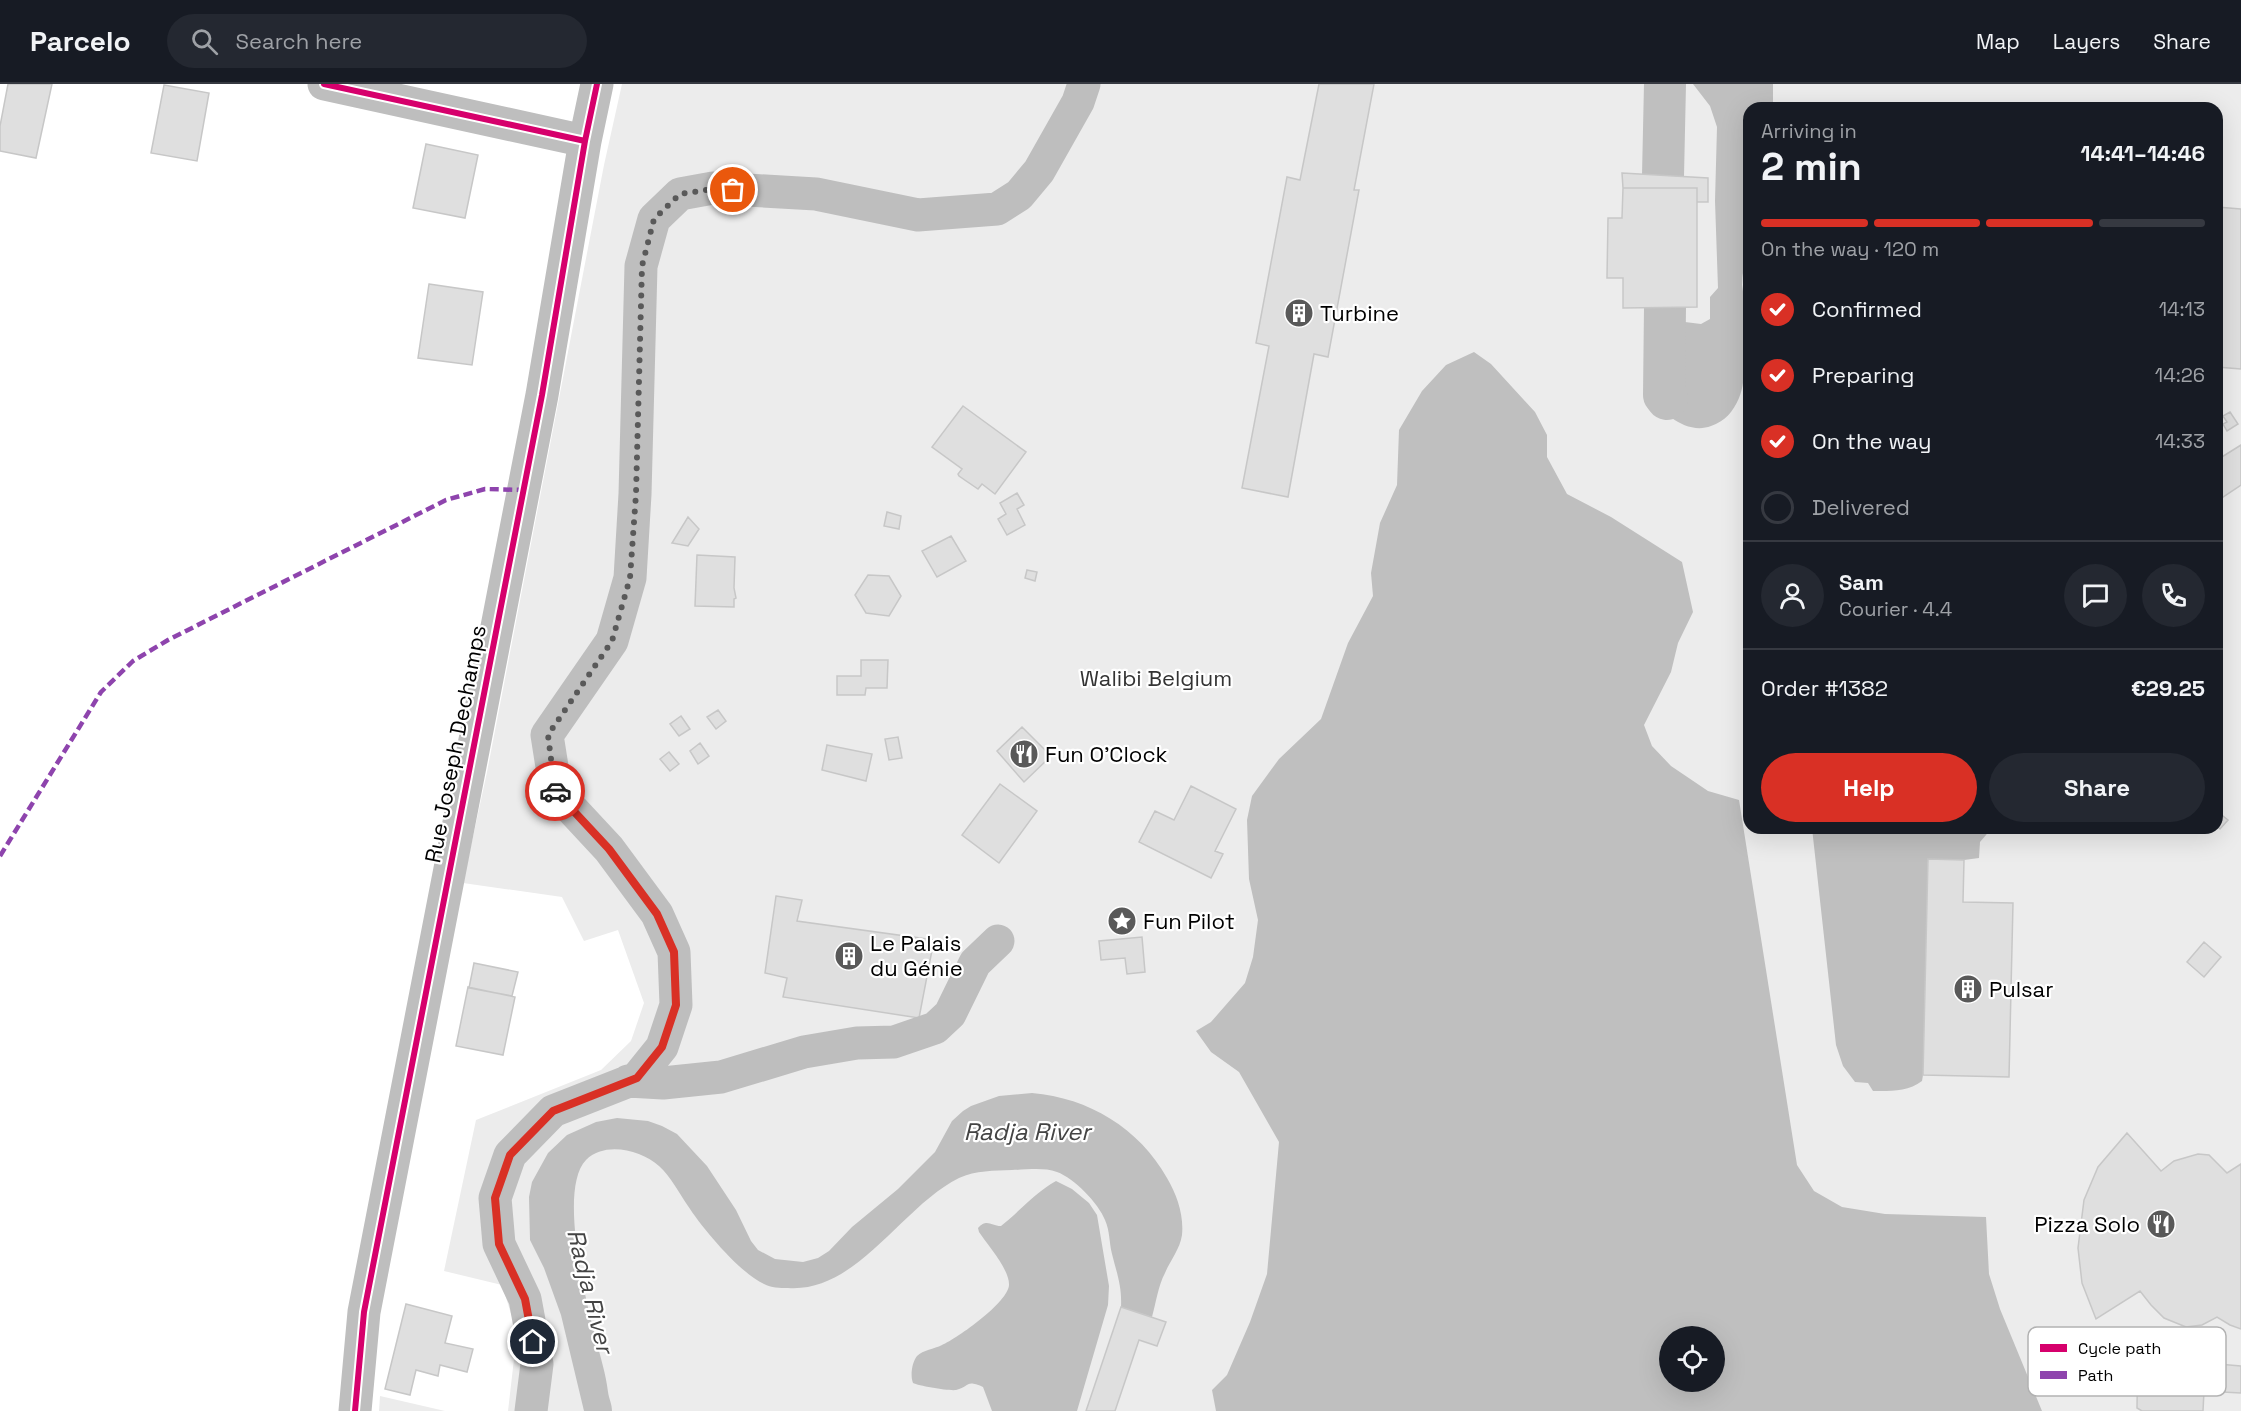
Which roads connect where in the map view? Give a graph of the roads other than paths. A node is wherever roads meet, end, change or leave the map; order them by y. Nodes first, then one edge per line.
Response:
1 (324, 84) edge
2 (597, 84) edge
3 (1084, 84) edge
4 (585, 141) junction
5 (998, 942) dead end
6 (628, 1081) junction
7 (355, 1411) edge
8 (531, 1411) edge

1 - 4 street
2 - 4 street, Rue Joseph Dechamps
3 - 6 street
4 - 7 street, Rue Joseph Dechamps
5 - 6 street
6 - 8 street

